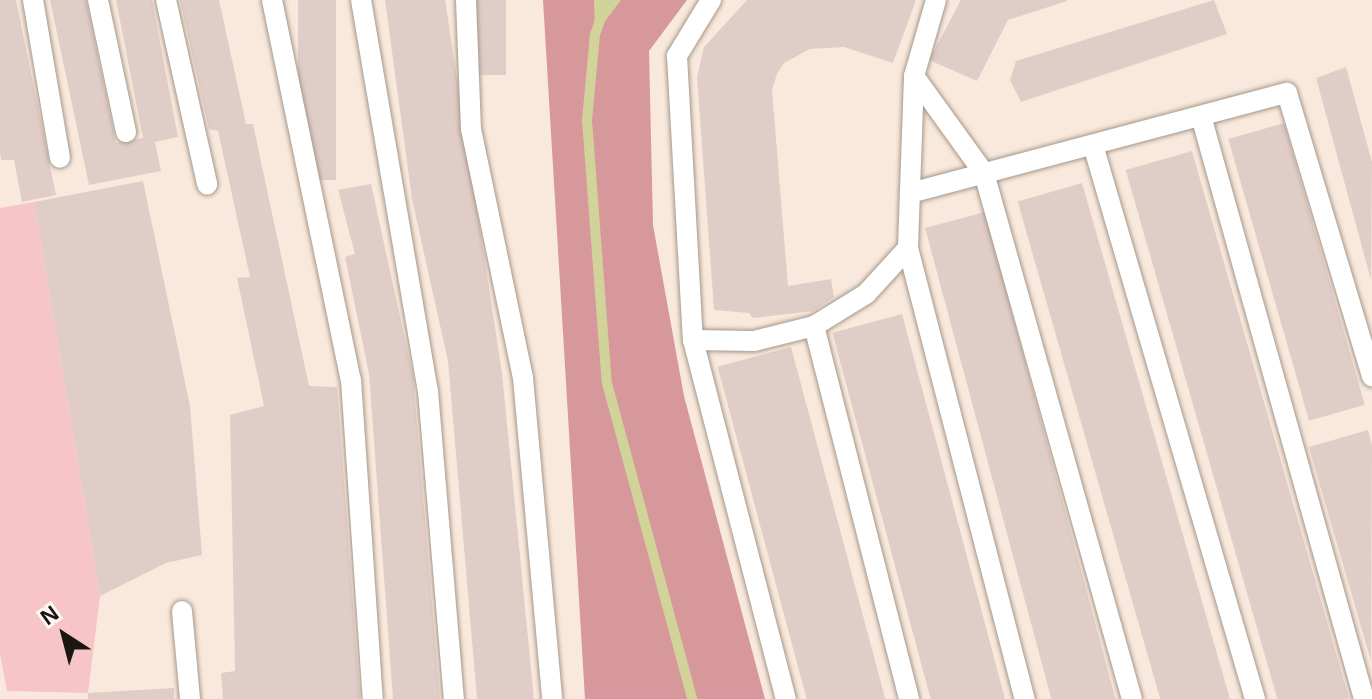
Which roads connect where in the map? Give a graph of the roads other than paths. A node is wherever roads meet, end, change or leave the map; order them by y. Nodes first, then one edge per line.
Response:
1 (33, 0) edge
2 (98, 0) edge
3 (166, 0) edge
4 (272, 0) edge
5 (361, 0) edge
6 (466, 0) edge
7 (711, 0) edge
8 (936, 0) edge
9 (914, 76) junction
10 (1201, 116) junction
11 (126, 132) dead end
12 (1093, 145) junction
13 (60, 158) dead end
14 (984, 173) junction
15 (207, 184) dead end
16 (910, 193) junction
17 (908, 248) junction
18 (814, 326) junction
19 (693, 340) junction
20 (1372, 377) edge
21 (182, 611) dead end
22 (190, 699) edge
23 (373, 699) edge
24 (454, 699) edge
25 (552, 699) edge
26 (786, 699) edge
27 (909, 699) edge
28 (1025, 699) edge
29 (1132, 699) edge
30 (1255, 699) edge
31 (1364, 699) edge

1 - 13 lane
2 - 11 lane
3 - 15 lane
4 - 23 lane
5 - 24 lane
6 - 25 lane
7 - 19 lane
8 - 9 lane
9 - 14 lane
9 - 16 lane
10 - 12 lane
10 - 20 lane
10 - 31 lane
12 - 14 lane
12 - 30 lane
14 - 16 lane
14 - 29 lane
16 - 17 lane
17 - 18 lane
17 - 28 lane
18 - 19 lane
18 - 27 lane
19 - 26 lane
21 - 22 lane

